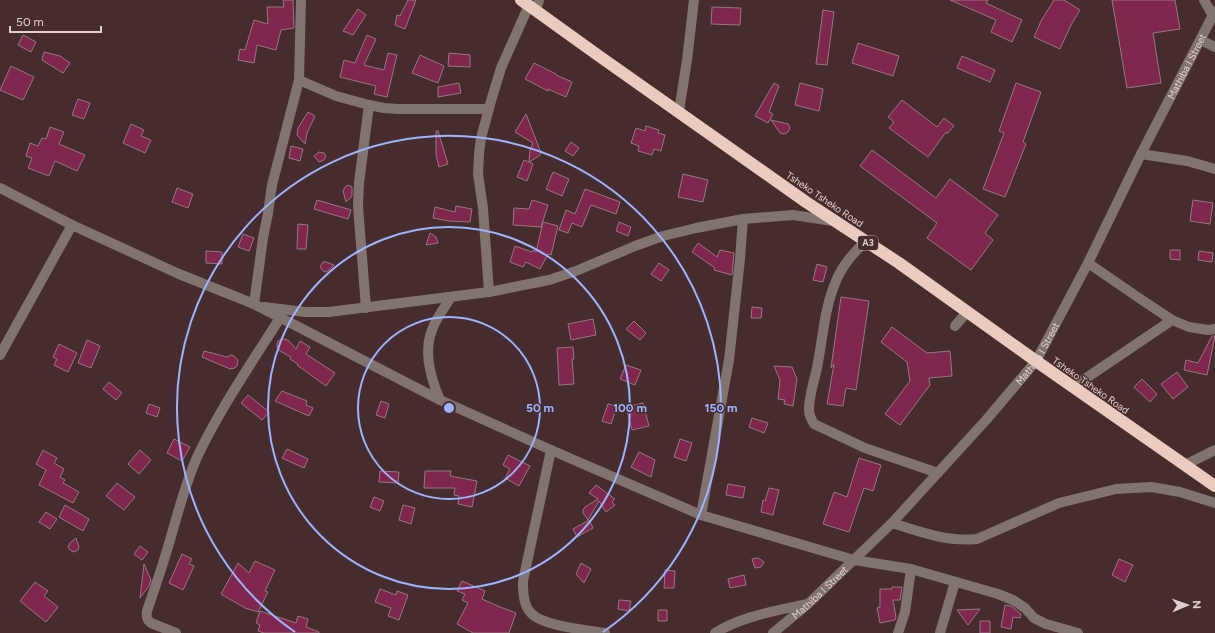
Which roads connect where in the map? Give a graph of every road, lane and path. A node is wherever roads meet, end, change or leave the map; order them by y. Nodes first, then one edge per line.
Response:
1 (301, 0) edge
2 (694, 0) edge
3 (1204, 0) edge
4 (531, 4) edge
5 (1214, 13) edge
6 (1201, 40) junction
7 (1215, 47) edge
8 (299, 80) junction
9 (369, 105) junction
10 (489, 108) junction
11 (678, 111) junction
12 (1141, 154) junction
13 (1215, 169) edge
14 (0, 188) edge
15 (743, 219) junction
16 (837, 221) junction
17 (72, 225) junction
18 (865, 242) junction
19 (1088, 263) junction
20 (489, 292) junction
21 (451, 297) junction
22 (255, 305) junction
23 (366, 308) junction
24 (967, 312) junction
25 (280, 318) junction
26 (1172, 320) junction
27 (955, 326) dead end
28 (1211, 330) edge
29 (1215, 338) edge
30 (0, 355) edge
31 (1036, 361) junction
32 (1073, 387) junction
33 (440, 400) junction
34 (551, 450) junction
35 (1215, 450) edge
36 (1185, 465) junction
37 (938, 473) junction
38 (1215, 486) edge
39 (1215, 504) edge
40 (701, 515) junction
41 (892, 523) junction
42 (854, 560) junction
43 (911, 569) junction
44 (955, 582) junction
45 (808, 604) junction
46 (176, 633) edge
47 (605, 633) edge
48 (715, 633) edge
49 (774, 633) edge
50 (898, 633) edge
51 (940, 633) edge
52 (1078, 633) edge

1 - 8 street
2 - 11 street
3 - 5 street
4 - 10 street
4 - 11 highway, Tsheko Tsheko Road / A3
5 - 6 street, Mathiba I Street
6 - 7 street
6 - 12 street, Mathiba I Street
8 - 9 street
8 - 22 street
9 - 10 street
9 - 23 street
10 - 20 street
11 - 16 highway, Tsheko Tsheko Road / A3
12 - 13 street
12 - 19 street, Mathiba I Street
14 - 17 street
15 - 16 street
15 - 20 street
15 - 40 street
16 - 18 highway, Tsheko Tsheko Road / A3
17 - 22 street
17 - 30 street
18 - 24 highway, Tsheko Tsheko Road / A3
18 - 37 street
19 - 26 street
19 - 31 street, Mathiba I Street
20 - 21 street
21 - 23 street
21 - 33 street
22 - 23 street
22 - 25 street
24 - 27 street
24 - 31 highway, Tsheko Tsheko Road / A3
25 - 33 street
25 - 46 street
26 - 28 street
26 - 32 street
28 - 29 street
31 - 32 highway, Tsheko Tsheko Road / A3
31 - 37 street, Mathiba I Street
32 - 36 highway, Tsheko Tsheko Road / A3
33 - 34 street
34 - 40 street
34 - 47 street
35 - 36 street
36 - 38 highway, Tsheko Tsheko Road / A3
37 - 41 street, Mathiba I Street
39 - 41 street
40 - 42 street
41 - 42 street, Mathiba I Street
42 - 43 street
42 - 45 street, Mathiba I Street
43 - 44 street
43 - 50 street
44 - 51 street
44 - 52 street
45 - 48 street
45 - 49 street, Mathiba I Street

